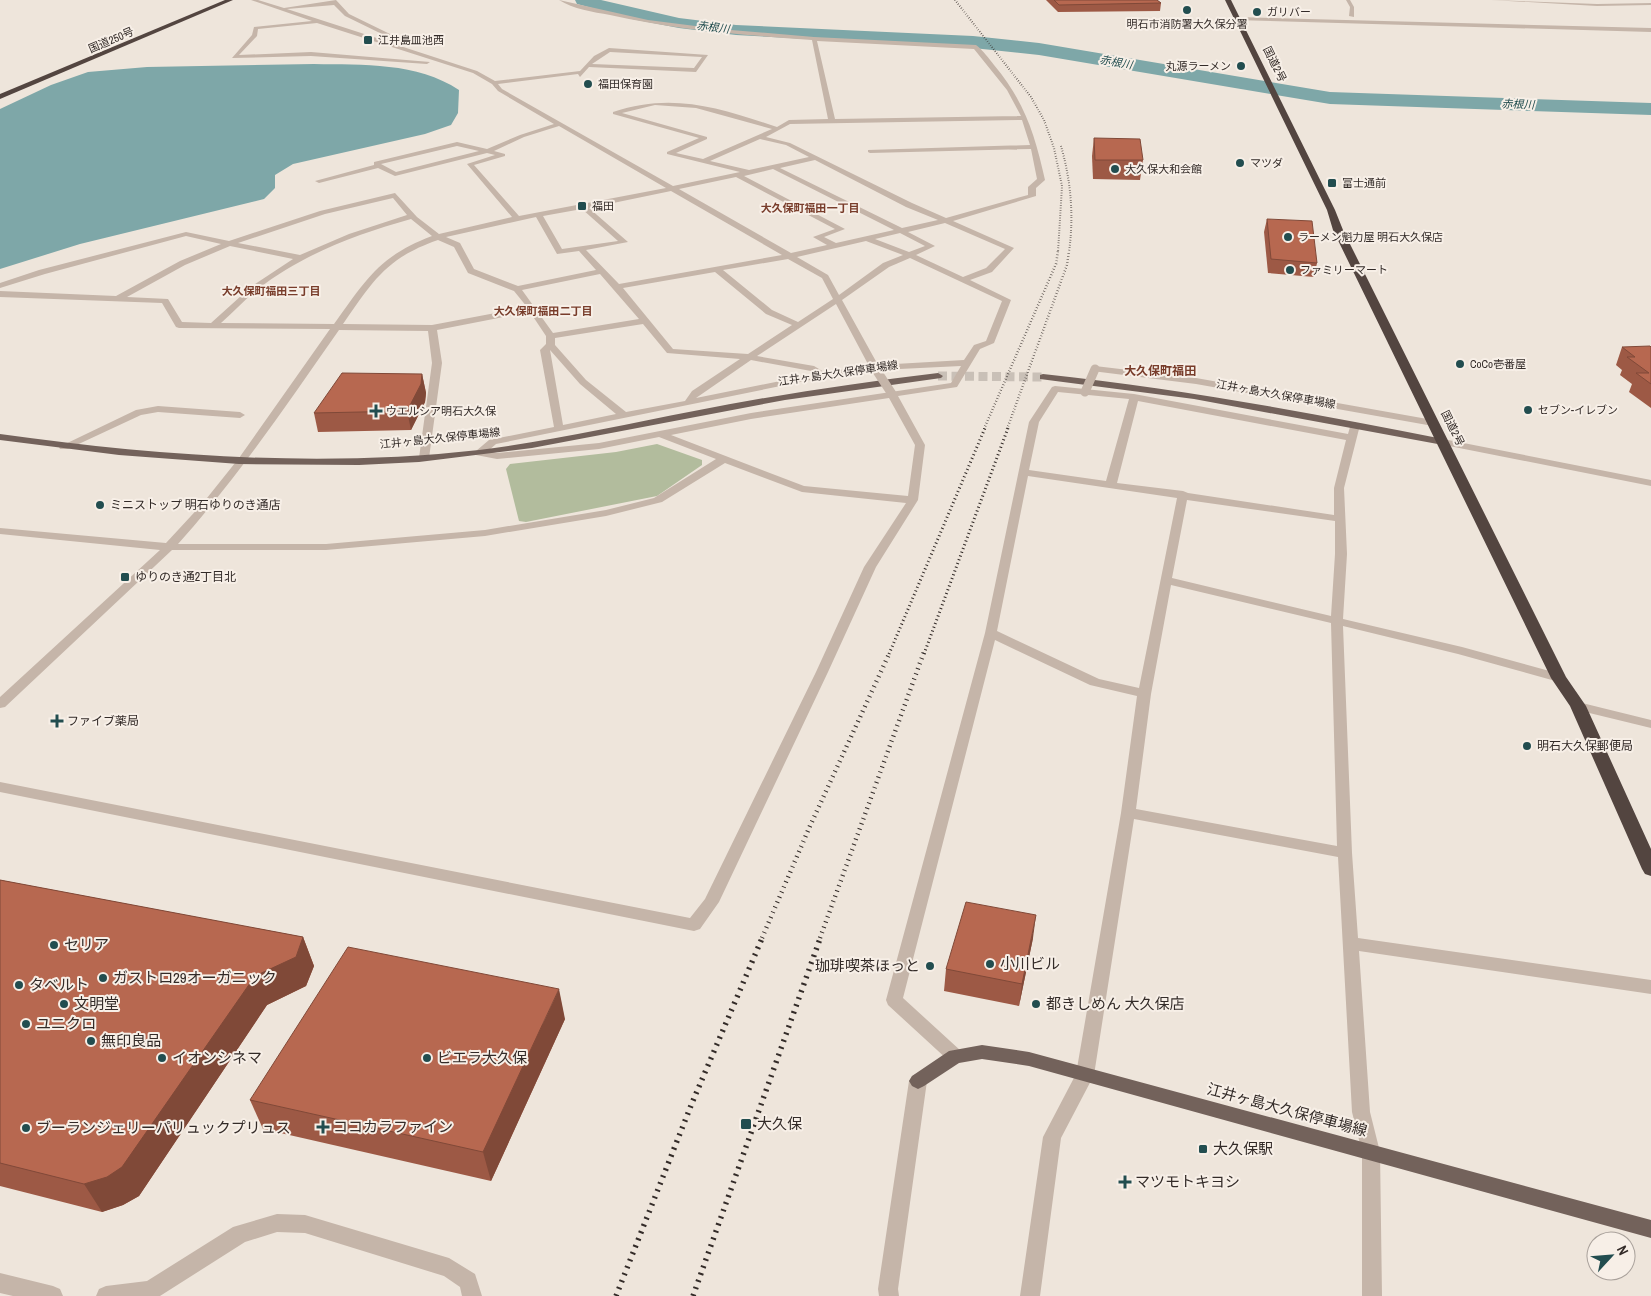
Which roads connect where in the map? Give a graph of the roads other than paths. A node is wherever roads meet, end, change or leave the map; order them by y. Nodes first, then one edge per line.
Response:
1 (215, 0) edge
2 (230, 0) edge
3 (253, 0) edge
4 (561, 0) edge
5 (1228, 0) edge
6 (1348, 0) edge
7 (1493, 0) edge
8 (334, 2) edge
9 (1651, 4) edge
10 (280, 8) junction
11 (1352, 16) dead end
12 (1237, 19) junction
13 (320, 22) junction
14 (1651, 30) edge
15 (388, 36) junction
16 (373, 39) junction
17 (814, 39) junction
18 (392, 45) junction
19 (440, 61) junction
20 (587, 65) junction
21 (494, 83) junction
22 (0, 90) edge
23 (0, 97) edge
24 (1023, 118) junction
25 (832, 122) junction
26 (560, 124) junction
27 (778, 129) junction
28 (760, 137) junction
29 (1035, 147) junction
30 (870, 150) dead end
31 (488, 151) junction
32 (816, 158) junction
33 (704, 161) junction
34 (379, 166) junction
35 (773, 167) junction
36 (749, 173) junction
37 (739, 176) junction
38 (319, 181) dead end
39 (672, 190) junction
40 (584, 207) junction
41 (539, 216) junction
42 (410, 217) junction
43 (518, 219) junction
44 (944, 221) junction
45 (899, 232) junction
46 (436, 238) junction
47 (868, 239) junction
48 (228, 244) junction
49 (834, 246) junction
50 (581, 249) junction
51 (790, 256) junction
52 (912, 256) junction
53 (301, 258) junction
54 (715, 268) junction
55 (602, 271) junction
56 (964, 279) junction
57 (0, 286) edge
58 (617, 287) junction
59 (517, 289) junction
60 (0, 294) edge
61 (117, 299) junction
62 (838, 299) junction
63 (532, 308) junction
64 (645, 321) junction
65 (215, 324) junction
66 (798, 325) junction
67 (336, 327) junction
68 (432, 328) junction
69 (550, 341) junction
70 (747, 357) junction
71 (966, 363) junction
72 (875, 368) junction
73 (821, 374) junction
74 (938, 376) tunnel mouth
75 (1043, 376) tunnel mouth
76 (1084, 392) junction
77 (892, 394) junction
78 (1134, 397) junction
79 (688, 403) junction
80 (240, 415) dead end
81 (624, 415) junction
82 (1434, 423) junction
83 (1355, 424) junction
84 (559, 428) junction
85 (660, 434) junction
86 (0, 437) edge
87 (1351, 438) junction
88 (1443, 442) junction
89 (64, 447) junction
90 (480, 452) junction
91 (424, 458) junction
92 (243, 460) junction
93 (722, 460) junction
94 (1024, 472) junction
95 (1651, 483) edge
96 (1111, 484) junction
97 (1183, 494) junction
98 (913, 500) junction
99 (1340, 519) junction
100 (0, 531) edge
101 (169, 547) junction
102 (1166, 580) junction
103 (1337, 623) junction
104 (991, 633) junction
105 (1560, 678) junction
106 (1144, 694) junction
107 (0, 704) edge
108 (1578, 706) junction
109 (1651, 724) edge
110 (0, 787) edge
111 (1128, 813) junction
112 (1345, 853) junction
113 (1651, 869) edge
114 (1350, 943) junction
115 (1651, 987) edge
116 (955, 1056) junction
117 (1085, 1075) junction
118 (918, 1081) joint
119 (1371, 1152) junction
120 (1651, 1229) edge
121 (0, 1283) edge
122 (150, 1294) edge
123 (52, 1296) edge
124 (106, 1296) edge
125 (472, 1296) edge
126 (889, 1296) edge
127 (1030, 1296) edge
128 (1372, 1296) edge

1 - 22 highway, 国道250号
2 - 23 highway, 国道250号
3 - 10 street
4 - 17 street
5 - 12 highway, 国道2号
6 - 11 street
7 - 9 street
8 - 10 street
8 - 15 street
10 - 13 street
12 - 14 street
12 - 82 highway, 国道2号
13 - 16 street
13 - 19 street
15 - 16 street
15 - 18 street
16 - 18 street
17 - 24 street
17 - 25 street
18 - 19 street
19 - 21 street
20 - 20 street
20 - 21 street
21 - 26 street
24 - 25 street
24 - 29 street
25 - 27 street
26 - 31 street
26 - 39 street
27 - 28 street
27 - 33 street
28 - 32 street
28 - 33 street
29 - 30 street
29 - 44 street
31 - 34 street
31 - 34 street
31 - 43 street
32 - 35 street
32 - 44 street
33 - 36 street
34 - 38 street
35 - 36 street
35 - 45 street
36 - 37 street
37 - 39 street
37 - 49 street
39 - 40 street
39 - 51 street
40 - 41 street
40 - 50 street
41 - 43 street
41 - 50 street
42 - 46 street
42 - 48 street
42 - 53 street
43 - 46 street
44 - 45 street
44 - 56 street
45 - 47 street
45 - 52 street
46 - 59 street
46 - 67 street
47 - 49 street
47 - 52 street
48 - 53 street
48 - 57 street
48 - 61 street
49 - 51 street
50 - 55 street
51 - 54 street
51 - 62 street
52 - 56 street
52 - 62 street
53 - 65 street
54 - 58 street
54 - 66 street
55 - 58 street
55 - 59 street
56 - 71 street
58 - 64 street
59 - 63 street
60 - 61 street
61 - 65 street
62 - 66 street
62 - 72 street
63 - 68 street
63 - 69 street
64 - 69 street
64 - 70 street
65 - 67 street
66 - 70 street
67 - 68 street
67 - 92 street
68 - 91 street
69 - 81 street
69 - 84 street
70 - 73 street
70 - 79 street
71 - 72 street
71 - 77 street
72 - 73 street
72 - 77 street, bridge
73 - 79 street
74 - 90 main road, 江井ヶ島大久保停車場線
75 - 83 main road, 江井ヶ島大久保停車場線
76 - 78 street
76 - 82 street, bridge
76 - 94 street
77 - 85 street
77 - 98 street
78 - 87 street
78 - 96 street
79 - 81 street
80 - 89 street
81 - 84 street
82 - 88 highway, 国道2号
83 - 87 street
83 - 88 main road, 江井ヶ島大久保停車場線
84 - 90 street
85 - 90 street
85 - 93 street
86 - 89 main road, 江井ヶ島大久保停車場線
87 - 99 street
88 - 95 street
88 - 105 highway, 国道2号
89 - 92 main road, 江井ヶ島大久保停車場線
90 - 91 main road, 江井ヶ島大久保停車場線
91 - 92 main road, 江井ヶ島大久保停車場線
92 - 101 street
93 - 98 street
93 - 101 street
94 - 96 street
94 - 104 street
96 - 97 street
97 - 99 street
97 - 102 street
98 - 110 street
99 - 103 street
100 - 101 street
101 - 107 street
102 - 103 street
102 - 106 street
103 - 105 street
103 - 112 street
104 - 106 street
104 - 116 street
105 - 108 highway, 国道2号
106 - 111 street
108 - 109 street
108 - 113 highway, 国道2号
111 - 112 street
111 - 117 street
112 - 114 street
114 - 115 street
114 - 119 street
116 - 117 main road, 江井ヶ島大久保停車場線
116 - 118 main road, 江井ヶ島大久保停車場線
117 - 119 main road, 江井ヶ島大久保停車場線
117 - 127 street
118 - 126 street
119 - 120 main road, 江井ヶ島大久保停車場線
119 - 128 street
121 - 123 street
122 - 124 street
122 - 125 street

